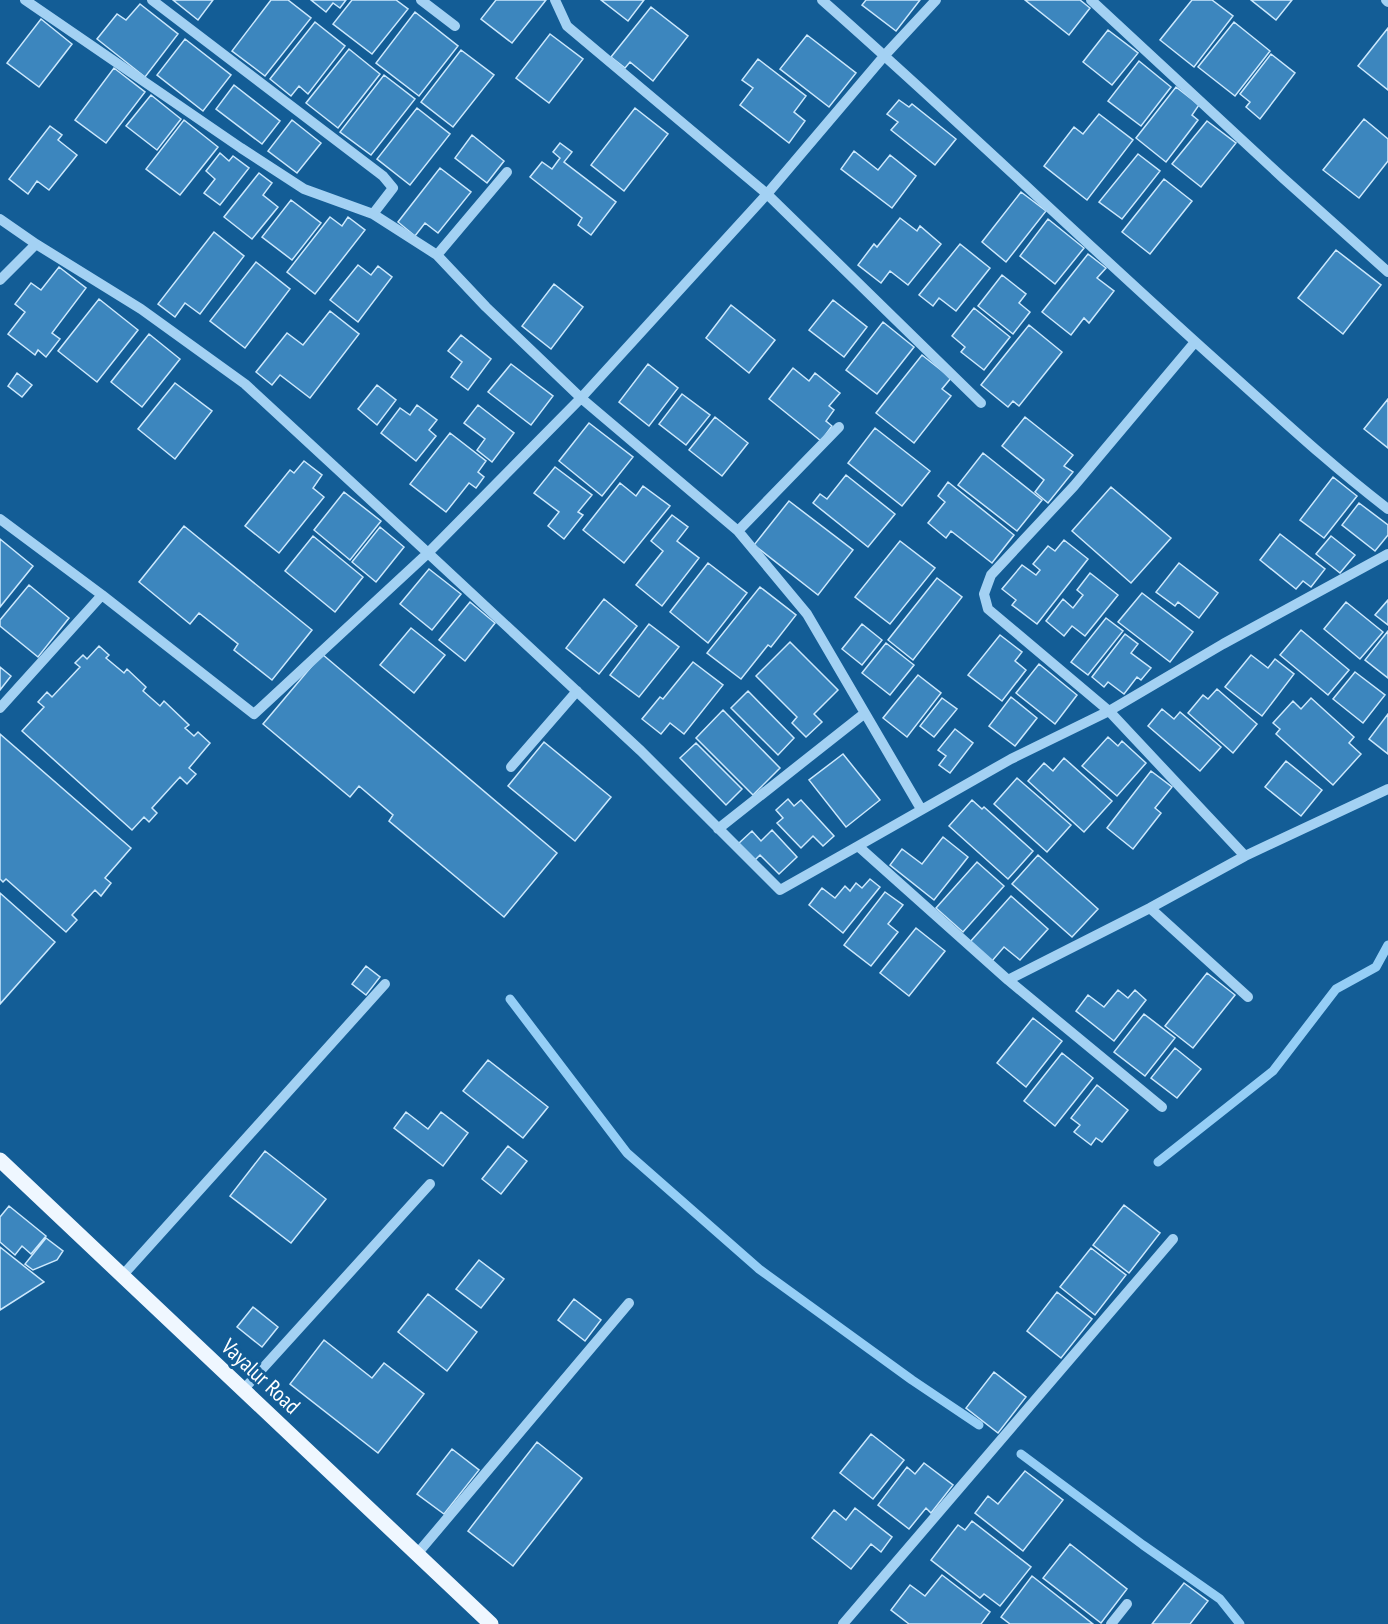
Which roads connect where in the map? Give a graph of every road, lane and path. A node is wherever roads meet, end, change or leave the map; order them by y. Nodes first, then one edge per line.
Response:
1 (25, 0) edge
2 (152, 0) edge
3 (421, 0) edge
4 (555, 0) edge
5 (822, 0) edge
6 (936, 0) edge
7 (1091, 0) edge
8 (455, 26) dead end
9 (885, 56) junction
10 (507, 172) dead end
11 (766, 194) junction
12 (373, 214) junction
13 (0, 219) edge
14 (36, 244) junction
15 (437, 255) junction
16 (1388, 272) edge
17 (0, 280) edge
18 (1195, 342) junction
19 (581, 398) junction
20 (981, 403) dead end
21 (839, 427) dead end
22 (1388, 509) edge
23 (0, 519) edge
24 (738, 531) junction
25 (428, 553) junction
26 (1388, 554) edge
27 (102, 595) junction
28 (577, 691) junction
29 (0, 708) edge
30 (1109, 711) junction
31 (865, 713) junction
32 (510, 767) dead end
33 (1388, 789) edge
34 (921, 809) junction
35 (718, 829) junction
36 (858, 846) junction
37 (1245, 856) junction
38 (1150, 908) junction
39 (1008, 980) junction
40 (385, 984) dead end
41 (1248, 997) dead end
42 (1162, 1107) dead end
43 (0, 1160) edge
44 (430, 1184) dead end
45 (1173, 1239) dead end
46 (122, 1276) junction
47 (629, 1303) dead end
48 (243, 1390) junction
49 (417, 1554) junction
50 (1127, 1604) dead end
51 (491, 1624) edge
52 (843, 1624) edge
53 (1111, 1624) edge

1 - 12 street
2 - 12 street
3 - 8 street
4 - 11 street
5 - 9 street
6 - 9 street
7 - 16 street
9 - 11 street
9 - 18 street
10 - 15 street
11 - 19 street
11 - 20 street
12 - 15 street
13 - 14 street
14 - 17 street
14 - 25 street
15 - 19 street
18 - 22 street
18 - 30 street
19 - 24 street
19 - 25 street
21 - 24 street
23 - 27 street
24 - 31 street
25 - 27 street
25 - 28 street
26 - 30 street
27 - 29 street
28 - 32 street
28 - 35 street
30 - 34 street
30 - 37 street
31 - 34 street
31 - 35 street
33 - 37 street
34 - 36 street
35 - 36 street
36 - 39 street
37 - 38 street
38 - 39 street
38 - 41 street
39 - 42 street
40 - 46 street
43 - 46 main road, Vayalur Road
44 - 48 street
45 - 52 street
46 - 48 main road, Vayalur Road
47 - 49 street
48 - 49 main road, Vayalur Road
49 - 51 main road, Vayalur Road
50 - 53 street

